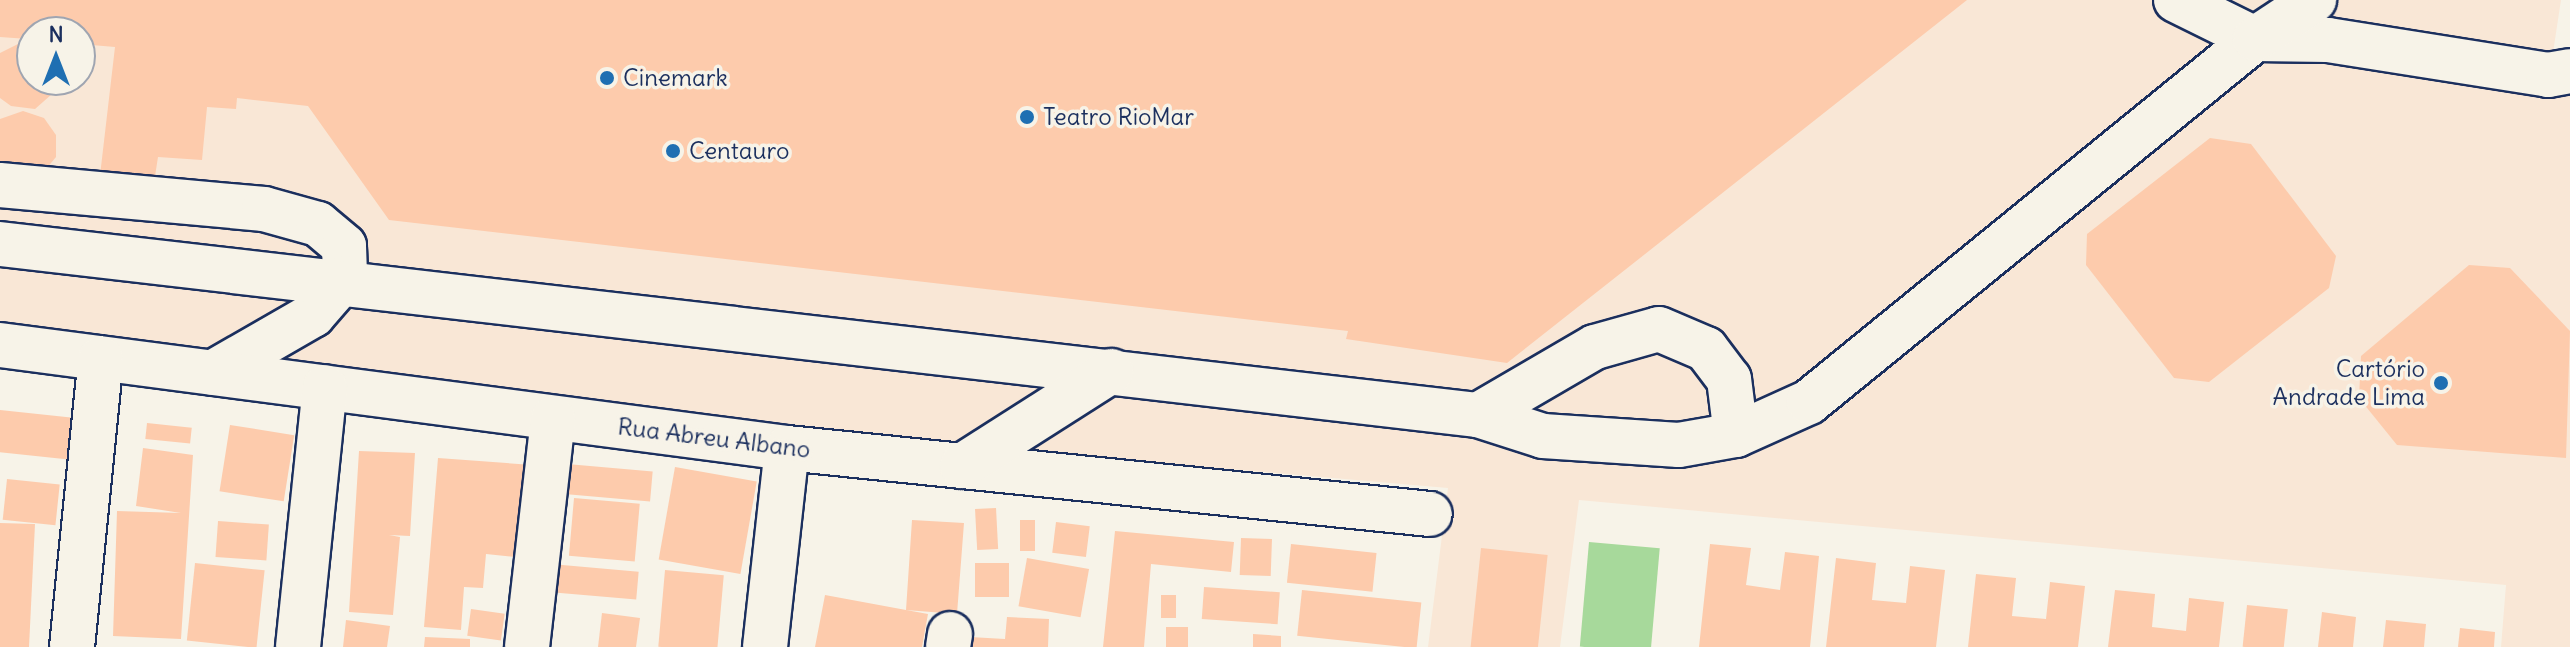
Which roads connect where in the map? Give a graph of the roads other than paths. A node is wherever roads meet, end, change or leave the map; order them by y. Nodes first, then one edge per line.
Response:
1 (2176, 0) edge
2 (2314, 0) edge
3 (2255, 39) junction
4 (2570, 71) edge
5 (0, 185) edge
6 (0, 244) edge
7 (345, 278) junction
8 (0, 345) edge
9 (101, 358) junction
10 (1111, 371) junction
11 (212, 373) junction
12 (325, 387) junction
13 (1478, 415) junction
14 (553, 418) junction
15 (1736, 435) junction
16 (787, 448) junction
17 (962, 466) junction
18 (1430, 514) dead end
19 (72, 647) edge
20 (298, 647) edge
21 (527, 647) edge
22 (765, 647) edge

1 - 3 street
2 - 3 street
3 - 4 street
3 - 15 street
5 - 7 street
6 - 7 street
7 - 10 street
7 - 11 street
8 - 9 street, Rua Abreu Albano
9 - 11 street, Rua Abreu Albano
9 - 19 street
10 - 13 street
10 - 17 street
11 - 12 street, Rua Abreu Albano
12 - 14 street, Rua Abreu Albano
12 - 20 street
13 - 15 street
13 - 15 street
14 - 16 street, Rua Abreu Albano
14 - 21 street
16 - 17 street, Rua Abreu Albano
16 - 22 street
17 - 18 street, Rua Abreu Albano

